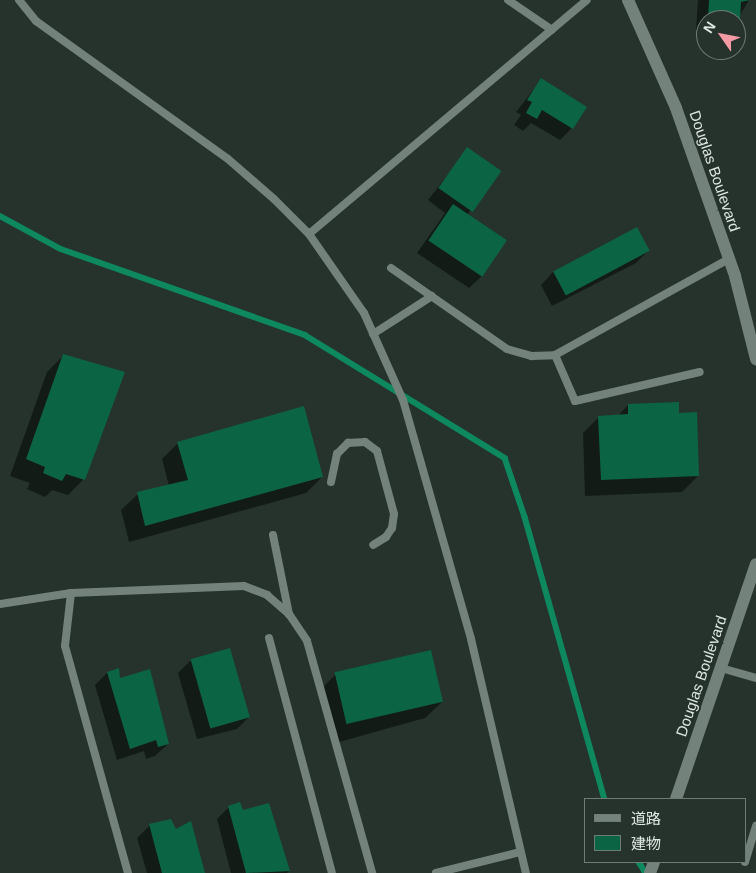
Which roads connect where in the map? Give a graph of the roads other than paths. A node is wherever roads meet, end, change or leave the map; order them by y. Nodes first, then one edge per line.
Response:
1 (20, 0) edge
2 (508, 0) edge
3 (587, 0) edge
4 (628, 0) edge
5 (552, 30) junction
6 (308, 234) junction
7 (729, 260) junction
8 (391, 268) dead end
9 (432, 296) junction
10 (374, 334) junction
11 (555, 355) junction
12 (756, 359) edge
13 (700, 372) dead end
14 (331, 482) dead end
15 (273, 535) dead end
16 (374, 545) dead end
17 (756, 564) edge
18 (71, 593) junction
19 (0, 604) edge
20 (289, 614) junction
21 (269, 638) dead end
22 (721, 668) junction
23 (756, 678) edge
24 (676, 798) edge
25 (756, 826) edge
26 (520, 852) junction
27 (746, 862) edge
28 (128, 873) edge
29 (332, 873) edge
30 (372, 873) edge
31 (436, 873) edge
32 (526, 873) edge

1 - 6 lane
2 - 5 lane
3 - 5 lane
4 - 7 street, Douglas Boulevard
5 - 6 lane
6 - 10 lane
7 - 11 lane
7 - 12 street, Douglas Boulevard
8 - 9 lane
9 - 10 lane
9 - 11 lane
10 - 26 lane
11 - 13 lane
14 - 16 lane
15 - 20 lane
17 - 22 street, Douglas Boulevard
18 - 19 lane
18 - 20 lane
18 - 28 lane
20 - 30 lane
21 - 29 lane
22 - 23 lane
22 - 24 street, Douglas Boulevard
25 - 27 lane
26 - 31 lane
26 - 32 lane

